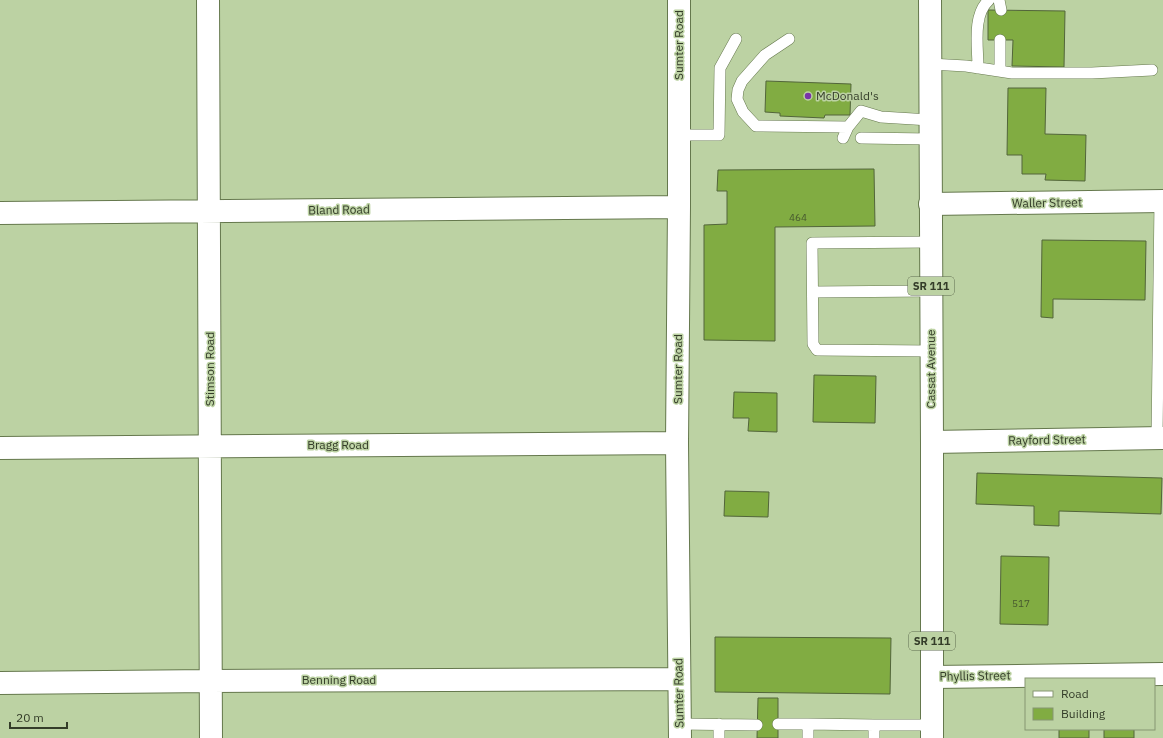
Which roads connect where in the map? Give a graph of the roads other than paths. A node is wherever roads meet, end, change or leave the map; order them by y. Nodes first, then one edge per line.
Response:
1 (208, 0) edge
2 (679, 0) edge
3 (930, 0) edge
4 (989, 0) edge
5 (736, 39) dead end
6 (789, 39) dead end
7 (1000, 40) dead end
8 (930, 64) junction
9 (978, 68) junction
10 (1152, 70) dead end
11 (1000, 71) junction
12 (848, 127) junction
13 (930, 129) junction
14 (679, 135) junction
15 (843, 138) dead end
16 (861, 138) dead end
17 (1162, 201) edge
18 (930, 204) junction
19 (679, 207) junction
20 (210, 212) junction
21 (0, 213) edge
22 (931, 242) junction
23 (931, 291) junction
24 (813, 292) junction
25 (931, 351) junction
26 (1160, 438) edge
27 (932, 442) junction
28 (677, 443) junction
29 (210, 446) junction
30 (0, 448) edge
31 (1163, 674) edge
32 (932, 677) junction
33 (679, 679) junction
34 (211, 681) junction
35 (0, 683) edge
36 (719, 724) junction
37 (778, 724) dead end
38 (808, 724) junction
39 (757, 725) dead end
40 (874, 725) junction
41 (680, 731) edge
42 (932, 732) edge
43 (211, 738) edge
44 (719, 738) edge
45 (808, 738) edge
46 (874, 738) edge

1 - 20 street, Stimson Road
2 - 14 street, Sumter Road
3 - 8 street, Cassat Avenue / SR 111
4 - 9 lane
5 - 14 lane
6 - 12 lane
7 - 11 lane
8 - 9 lane
8 - 13 street, Cassat Avenue / SR 111
9 - 11 lane
10 - 11 lane
12 - 13 lane
12 - 15 lane
13 - 16 lane
13 - 18 street, Cassat Avenue / SR 111
14 - 19 street, Sumter Road
17 - 18 street, Waller Street
17 - 26 lane
18 - 22 street, Cassat Avenue / SR 111
19 - 20 street, Bland Road
19 - 28 street, Sumter Road
20 - 21 street, Bland Road
20 - 29 street, Stimson Road
22 - 23 street, Cassat Avenue / SR 111
22 - 24 lane
23 - 24 lane
23 - 25 street, Cassat Avenue / SR 111
24 - 25 lane
25 - 27 street, Cassat Avenue / SR 111
26 - 27 street, Rayford Street
27 - 32 street, Cassat Avenue / SR 111
28 - 29 street, Bragg Road
28 - 33 street, Sumter Road
29 - 30 street, Bragg Road
29 - 34 street, Stimson Road
31 - 32 street, Phyllis Street
32 - 42 street, Cassat Avenue / SR 111
33 - 34 street, Benning Road
33 - 41 street, Sumter Road
34 - 35 street, Benning Road
34 - 43 street, Stimson Road
36 - 39 lane
36 - 41 lane
36 - 44 lane
37 - 38 lane
38 - 40 lane
38 - 45 lane
40 - 42 lane
40 - 46 lane

